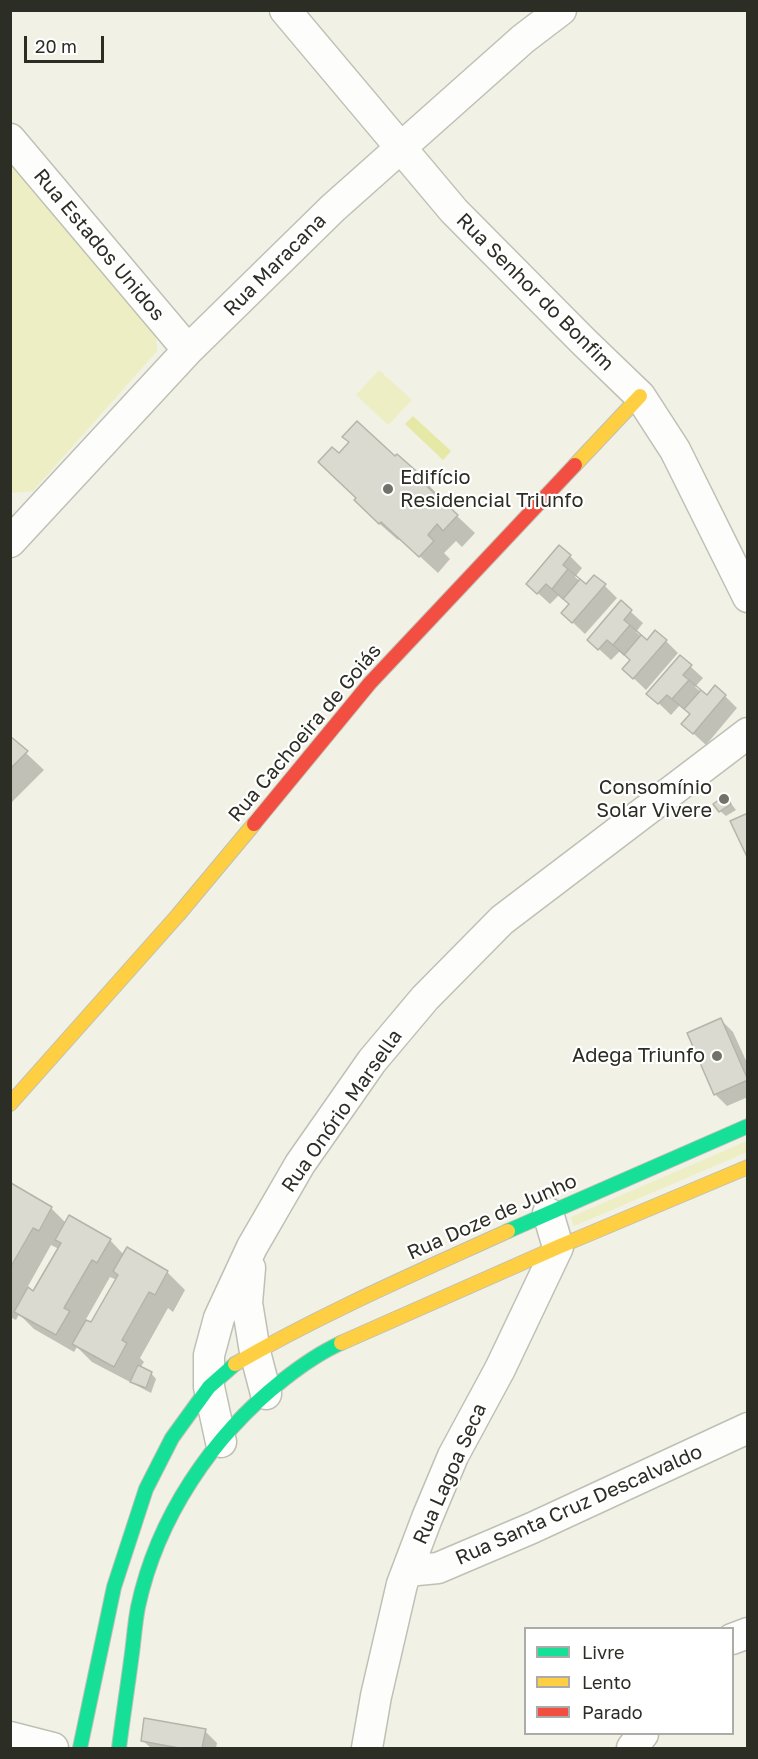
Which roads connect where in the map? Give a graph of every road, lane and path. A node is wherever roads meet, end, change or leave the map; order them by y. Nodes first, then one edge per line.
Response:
1 (285, 10) edge
2 (561, 10) edge
3 (10, 139) edge
4 (401, 147) junction
5 (188, 350) junction
6 (640, 396) junction
7 (10, 542) edge
8 (747, 597) edge
9 (747, 733) edge
10 (10, 1104) edge
11 (747, 1126) edge
12 (747, 1167) edge
13 (548, 1212) junction
14 (252, 1247) junction
15 (558, 1247) junction
16 (255, 1352) junction
17 (209, 1387) junction
18 (266, 1394) junction
19 (747, 1428) edge
20 (220, 1442) junction
21 (407, 1571) junction
22 (642, 1735) edge
23 (10, 1737) edge
24 (53, 1749) edge
25 (80, 1749) edge
26 (119, 1749) edge
27 (367, 1749) edge
28 (633, 1749) edge

1 - 4 street, Rua Senhor do Bonfim
2 - 4 street, Rua Maracana
3 - 5 street, Rua Estados Unidos
4 - 5 street, Rua Maracana
4 - 6 street, Rua Senhor do Bonfim
5 - 7 street, Rua Maracana
6 - 8 street, Rua Senhor do Bonfim
6 - 10 street, Rua Cachoeira de Goiás
9 - 14 street, Rua Onório Marsella
11 - 13 street, Rua Doze de Junho
12 - 15 street
13 - 15 street
13 - 16 street, Rua Doze de Junho
14 - 16 street
14 - 17 street, Rua Onório Marsella
15 - 18 street
15 - 21 street, Rua Lagoa Seca
16 - 17 street, Rua Doze de Junho
16 - 18 street
17 - 20 street, Rua Onório Marsella
17 - 25 street, Rua Doze de Junho
18 - 20 street
19 - 21 street, Rua Santa Cruz Descalvaldo
20 - 26 street
21 - 27 street, Rua Lagoa Seca
22 - 28 street
23 - 24 street

